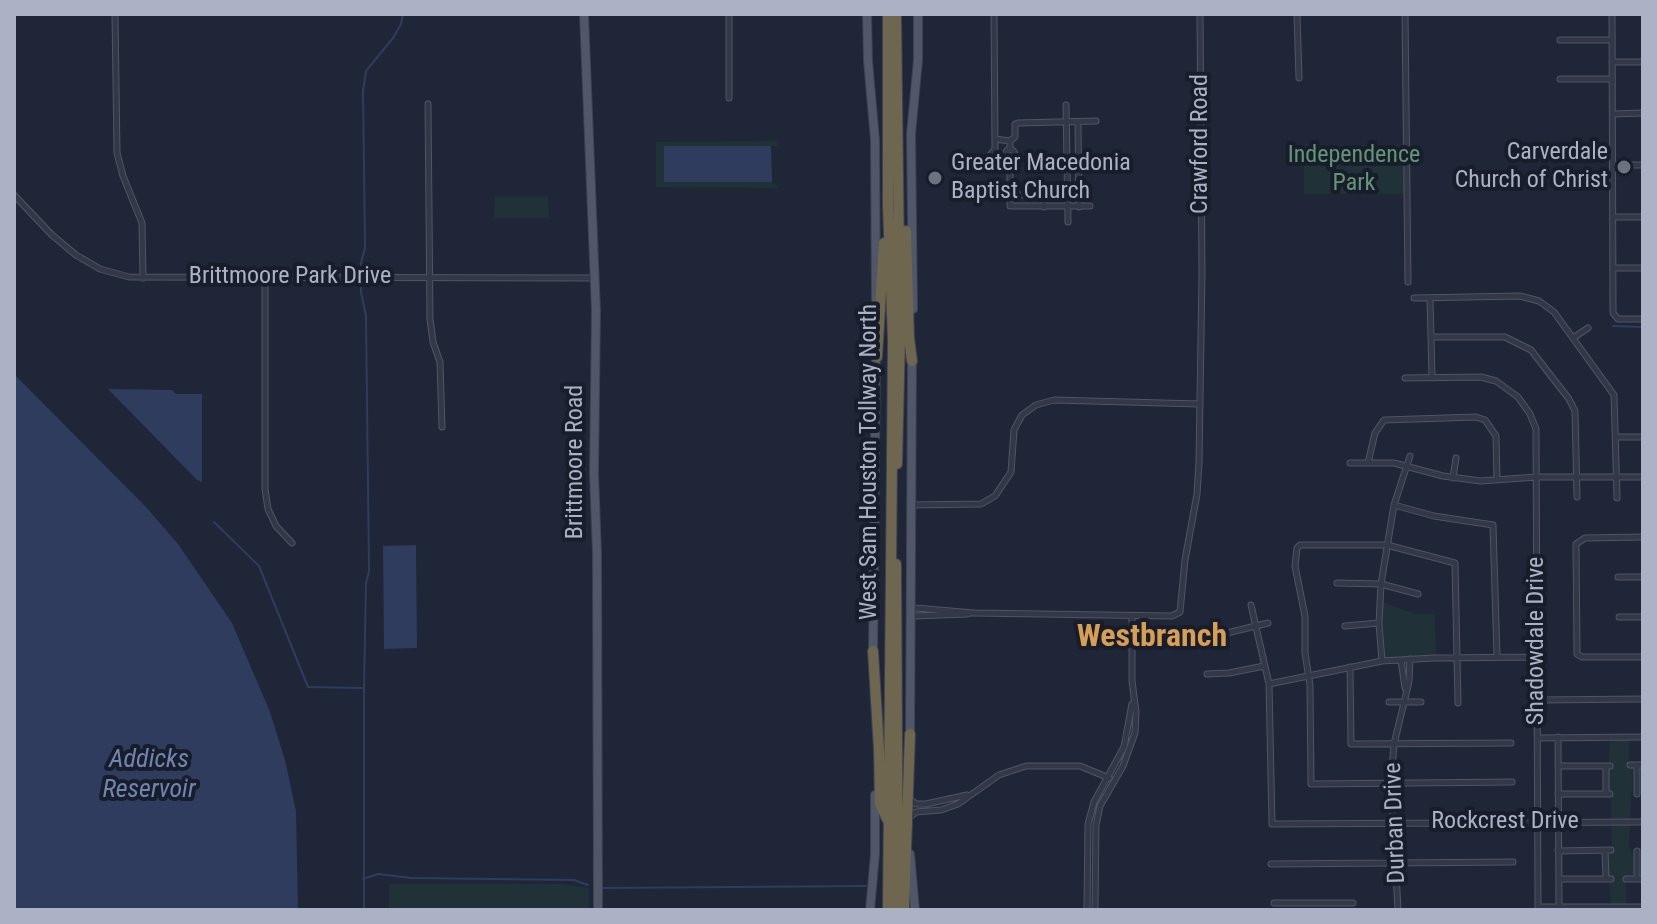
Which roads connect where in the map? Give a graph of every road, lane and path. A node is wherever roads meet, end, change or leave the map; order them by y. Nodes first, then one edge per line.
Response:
1 (115, 14) edge
2 (584, 14) edge
3 (729, 14) edge
4 (994, 14) edge
5 (1200, 14) edge
6 (1297, 14) edge
7 (1405, 14) edge
8 (1612, 14) edge
9 (918, 15) edge
10 (868, 16) edge
11 (892, 17) edge
12 (1560, 40) dead end
13 (1612, 40) junction
14 (1612, 62) junction
15 (1643, 62) edge
16 (1299, 78) dead end
17 (1560, 79) dead end
18 (1612, 79) junction
19 (729, 98) dead end
20 (428, 104) dead end
21 (1066, 105) dead end
22 (897, 111) junction
23 (1643, 113) edge
24 (1613, 114) junction
25 (1096, 121) dead end
26 (1066, 122) junction
27 (1078, 122) junction
28 (995, 139) junction
29 (1010, 141) junction
30 (990, 155) dead end
31 (1613, 165) junction
32 (1643, 165) edge
33 (14, 195) edge
34 (1010, 195) junction
35 (1090, 206) dead end
36 (888, 207) junction
37 (1044, 207) junction
38 (1067, 207) junction
39 (1079, 207) junction
40 (1613, 217) junction
41 (1643, 217) edge
42 (1068, 222) dead end
43 (1613, 268) junction
44 (1643, 268) edge
45 (431, 277) junction
46 (143, 278) junction
47 (265, 278) junction
48 (595, 278) junction
49 (1408, 282) dead end
50 (1414, 298) dead end
51 (1430, 298) junction
52 (1643, 319) edge
53 (1588, 328) dead end
54 (1431, 337) junction
55 (1573, 338) junction
56 (877, 357) junction
57 (912, 361) junction
58 (1405, 378) dead end
59 (1432, 378) junction
60 (1199, 404) junction
61 (442, 427) dead end
62 (1617, 437) junction
63 (1643, 437) edge
64 (1410, 456) dead end
65 (1456, 458) dead end
66 (1350, 463) dead end
67 (1368, 463) junction
68 (1407, 466) junction
69 (1537, 477) junction
70 (1577, 477) junction
71 (1617, 477) junction
72 (1643, 477) edge
73 (1453, 478) junction
74 (1497, 480) junction
75 (1577, 497) dead end
76 (1617, 498) dead end
77 (911, 505) junction
78 (1394, 505) junction
79 (1643, 537) edge
80 (292, 543) dead end
81 (1387, 545) junction
82 (1618, 577) dead end
83 (1643, 577) edge
84 (1337, 583) dead end
85 (1381, 584) junction
86 (1418, 594) dead end
87 (910, 604) junction
88 (1251, 605) dead end
89 (974, 613) junction
90 (1132, 616) junction
91 (1619, 617) dead end
92 (1643, 617) edge
93 (910, 620) junction
94 (1268, 623) dead end
95 (1379, 623) junction
96 (1345, 626) dead end
97 (1256, 627) junction
98 (1188, 634) dead end
99 (873, 651) junction
100 (1497, 657) junction
101 (1537, 657) junction
102 (1643, 657) edge
103 (1457, 658) junction
104 (1410, 659) junction
105 (1401, 660) junction
106 (1382, 661) junction
107 (1264, 666) junction
108 (1350, 667) junction
109 (1207, 674) dead end
110 (1308, 676) junction
111 (1269, 684) junction
112 (1406, 689) junction
113 (1643, 699) edge
114 (1538, 700) junction
115 (1389, 702) dead end
116 (1403, 702) junction
117 (1421, 702) dead end
118 (1458, 703) dead end
119 (910, 734) junction
120 (1558, 737) junction
121 (1643, 737) edge
122 (1538, 738) junction
123 (1511, 743) dead end
124 (1394, 744) junction
125 (1637, 765) edge
126 (1558, 766) junction
127 (1110, 779) junction
128 (1512, 782) dead end
129 (1391, 783) junction
130 (972, 793) junction
131 (1558, 794) junction
132 (1637, 794) edge
133 (910, 799) junction
134 (910, 817) junction
135 (1537, 822) junction
136 (1558, 822) junction
137 (1643, 822) edge
138 (889, 823) junction
139 (1393, 823) junction
140 (1558, 851) junction
141 (1637, 851) edge
142 (1513, 862) dead end
143 (1397, 863) junction
144 (1271, 864) dead end
145 (1559, 879) junction
146 (1626, 879) dead end
147 (1640, 879) edge
148 (1274, 903) dead end
149 (1353, 903) dead end
150 (1312, 907) edge
151 (1559, 907) junction
152 (1643, 907) edge
153 (1538, 909) edge
154 (598, 910) edge
155 (870, 910) edge
156 (888, 910) edge
157 (901, 910) edge
158 (915, 910) edge
159 (1087, 910) edge
160 (1095, 910) edge
161 (1398, 910) edge

1 - 46 street
2 - 48 main road, Brittmoore Road
3 - 19 street
4 - 28 street
5 - 60 street, Crawford Road
6 - 16 street
7 - 49 street
8 - 13 street
9 - 57 main road
10 - 56 main road
11 - 22 highway, West Sam Houston Tollway North
11 - 36 highway, West Sam Houston Tollway North
12 - 13 street
13 - 14 street
14 - 15 street
14 - 18 street
17 - 18 street
18 - 24 street
20 - 45 street
21 - 26 street
22 - 57 highway
22 - 157 highway, West Sam Houston Tollway North
23 - 24 street
24 - 31 street
25 - 27 street
26 - 27 street
26 - 29 street
26 - 38 street
27 - 39 street
28 - 29 street
28 - 30 street
29 - 34 street
31 - 32 street
31 - 40 street
33 - 46 street, Brittmoore Park Drive
34 - 37 street
34 - 37 street
35 - 39 street
36 - 56 highway
36 - 138 highway, West Sam Houston Tollway North
37 - 38 street
38 - 39 street
38 - 42 street
40 - 41 street
40 - 43 street
43 - 44 street
43 - 52 street
45 - 47 street, Brittmoore Park Drive
45 - 48 street, Brittmoore Park Drive
45 - 61 street
46 - 47 street, Brittmoore Park Drive
47 - 80 street
48 - 154 main road, Brittmoore Road
50 - 51 street
51 - 54 street
51 - 55 street
53 - 55 street
54 - 59 street
54 - 70 street
55 - 62 street
56 - 99 main road
57 - 77 main road
58 - 59 street
59 - 69 street, Shadowdale Drive
60 - 77 street
60 - 90 street, Crawford Road
62 - 63 street
62 - 71 street
64 - 68 street
65 - 73 street
66 - 67 street
67 - 68 street
67 - 74 street
68 - 73 street
68 - 78 street
69 - 70 street
69 - 74 street
69 - 101 street, Shadowdale Drive
70 - 71 street
70 - 75 street
71 - 72 street
71 - 76 street
73 - 74 street
77 - 87 main road
78 - 81 street
78 - 100 street
79 - 102 street
81 - 85 street
81 - 103 street
81 - 110 street
82 - 83 street
84 - 85 street
85 - 86 street
85 - 95 street
87 - 89 street
87 - 93 main road
88 - 97 street
89 - 90 street
89 - 93 street
90 - 127 street
91 - 92 street
93 - 119 main road
94 - 97 street
95 - 96 street
95 - 106 street
97 - 98 street
97 - 107 street
99 - 138 highway
99 - 155 main road
100 - 101 street
100 - 103 street
101 - 114 street, Shadowdale Drive
103 - 104 street
103 - 118 street
104 - 105 street
104 - 112 street, Durban Drive
105 - 106 street
105 - 112 street, Durban Drive
106 - 108 street
107 - 109 street
107 - 111 street
108 - 110 street
108 - 124 street
110 - 111 street
110 - 129 street
111 - 139 street, Rockcrest Drive
112 - 116 street, Durban Drive
113 - 114 street
114 - 122 street, Shadowdale Drive
115 - 116 street
116 - 117 street
116 - 124 street, Durban Drive
119 - 133 main road
119 - 157 highway
120 - 121 street
120 - 122 street
120 - 126 street
122 - 135 street, Shadowdale Drive
123 - 124 street
124 - 129 street, Durban Drive
125 - 132 street
126 - 131 street
126 - 131 street
127 - 130 street
127 - 159 street
127 - 160 street
128 - 129 street
129 - 139 street, Durban Drive
130 - 133 street
130 - 134 street
131 - 136 street
133 - 134 main road
134 - 158 main road
135 - 136 street, Rockcrest Drive
135 - 139 street, Rockcrest Drive
135 - 153 street, Shadowdale Drive
136 - 137 street, Rockcrest Drive
136 - 140 street
138 - 156 highway, West Sam Houston Tollway North
139 - 143 street, Durban Drive
140 - 145 street
140 - 145 street
141 - 147 street
142 - 143 street
143 - 144 street
143 - 161 street, Durban Drive
145 - 151 street
146 - 147 street
148 - 150 street
149 - 150 street
151 - 152 street
151 - 153 street

